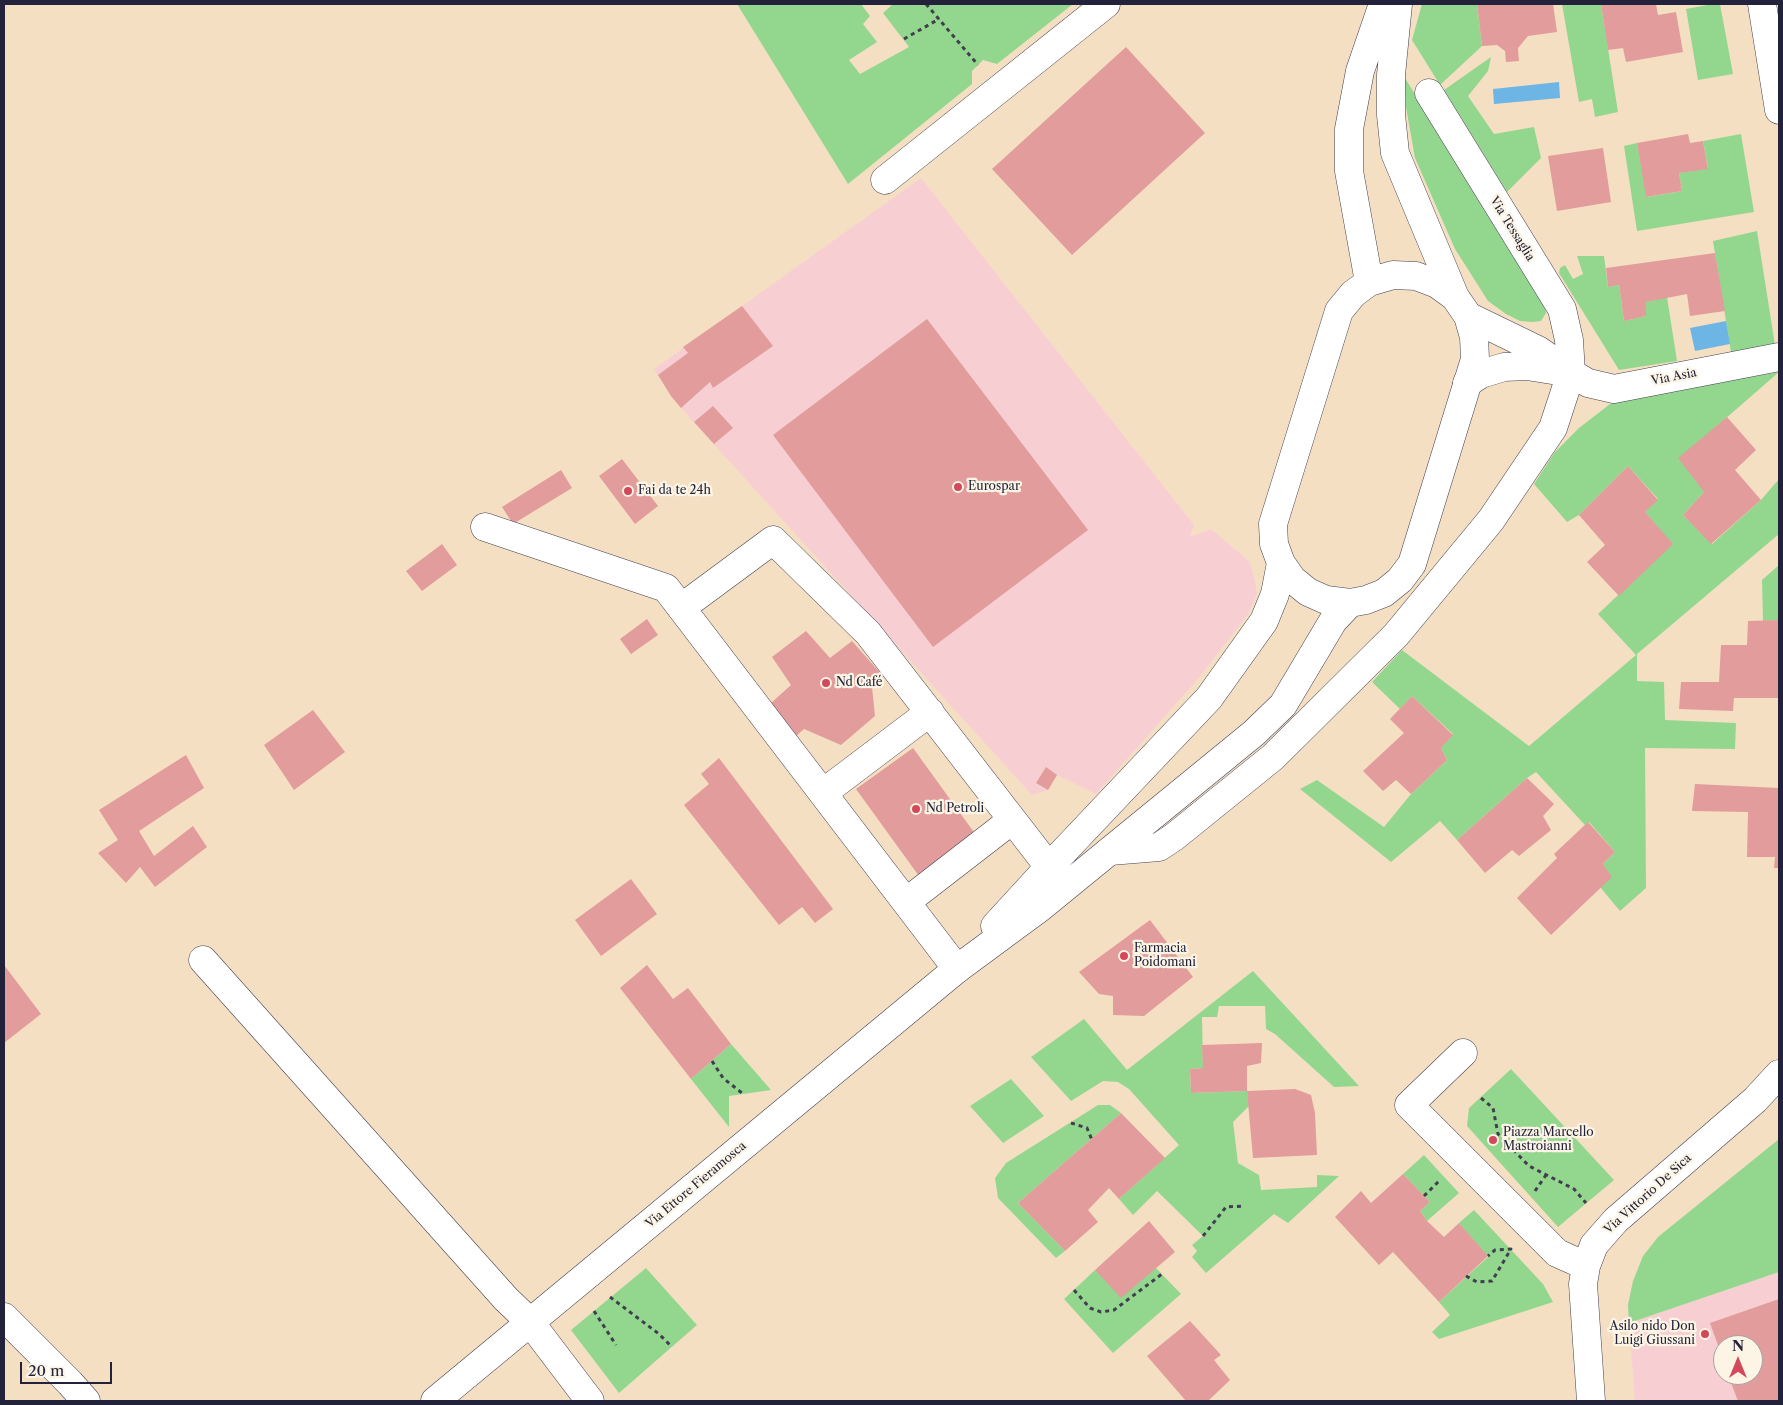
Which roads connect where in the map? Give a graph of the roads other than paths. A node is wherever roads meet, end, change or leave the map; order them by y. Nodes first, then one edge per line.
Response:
1 (1106, 4) edge
2 (1383, 4) edge
3 (1398, 4) edge
4 (1762, 4) edge
5 (1429, 94) dead end
6 (1779, 110) edge
7 (885, 180) dead end
8 (1369, 282) junction
9 (1461, 306) junction
10 (1779, 357) edge
11 (1571, 373) junction
12 (1468, 383) junction
13 (485, 527) dead end
14 (1281, 563) junction
15 (1350, 604) junction
16 (681, 608) junction
17 (930, 712) junction
18 (823, 793) junction
19 (1012, 820) junction
20 (1110, 851) junction
21 (1049, 867) junction
22 (906, 902) junction
23 (203, 960) dead end
24 (957, 968) junction
25 (1463, 1053) dead end
26 (1779, 1074) edge
27 (1779, 1087) edge
28 (1755, 1100) junction
29 (1586, 1266) junction
30 (4, 1317) edge
31 (530, 1322) junction
32 (86, 1401) edge
33 (435, 1401) edge
34 (590, 1401) edge
35 (1591, 1401) edge

1 - 7 main road
2 - 8 main road
3 - 9 main road
4 - 6 main road
5 - 11 main road, Via Tessaglia
8 - 9 main road
8 - 14 main road
9 - 11 main road
9 - 12 main road
10 - 11 main road, Via Asia
11 - 12 main road
11 - 20 main road
12 - 15 main road
13 - 16 main road
14 - 15 main road
14 - 21 main road
15 - 20 main road
16 - 17 main road
16 - 18 main road
17 - 18 main road
17 - 19 main road
18 - 22 main road
19 - 21 main road
19 - 22 main road
20 - 24 main road
21 - 24 main road
22 - 24 main road
23 - 31 main road
24 - 31 main road, Via Ettore Fieramosca
25 - 29 main road
26 - 28 main road
27 - 28 main road
28 - 29 main road, Via Vittorio De Sica
29 - 35 main road, Via Vittorio De Sica
30 - 32 main road
31 - 33 main road, Via Ettore Fieramosca
31 - 34 main road

